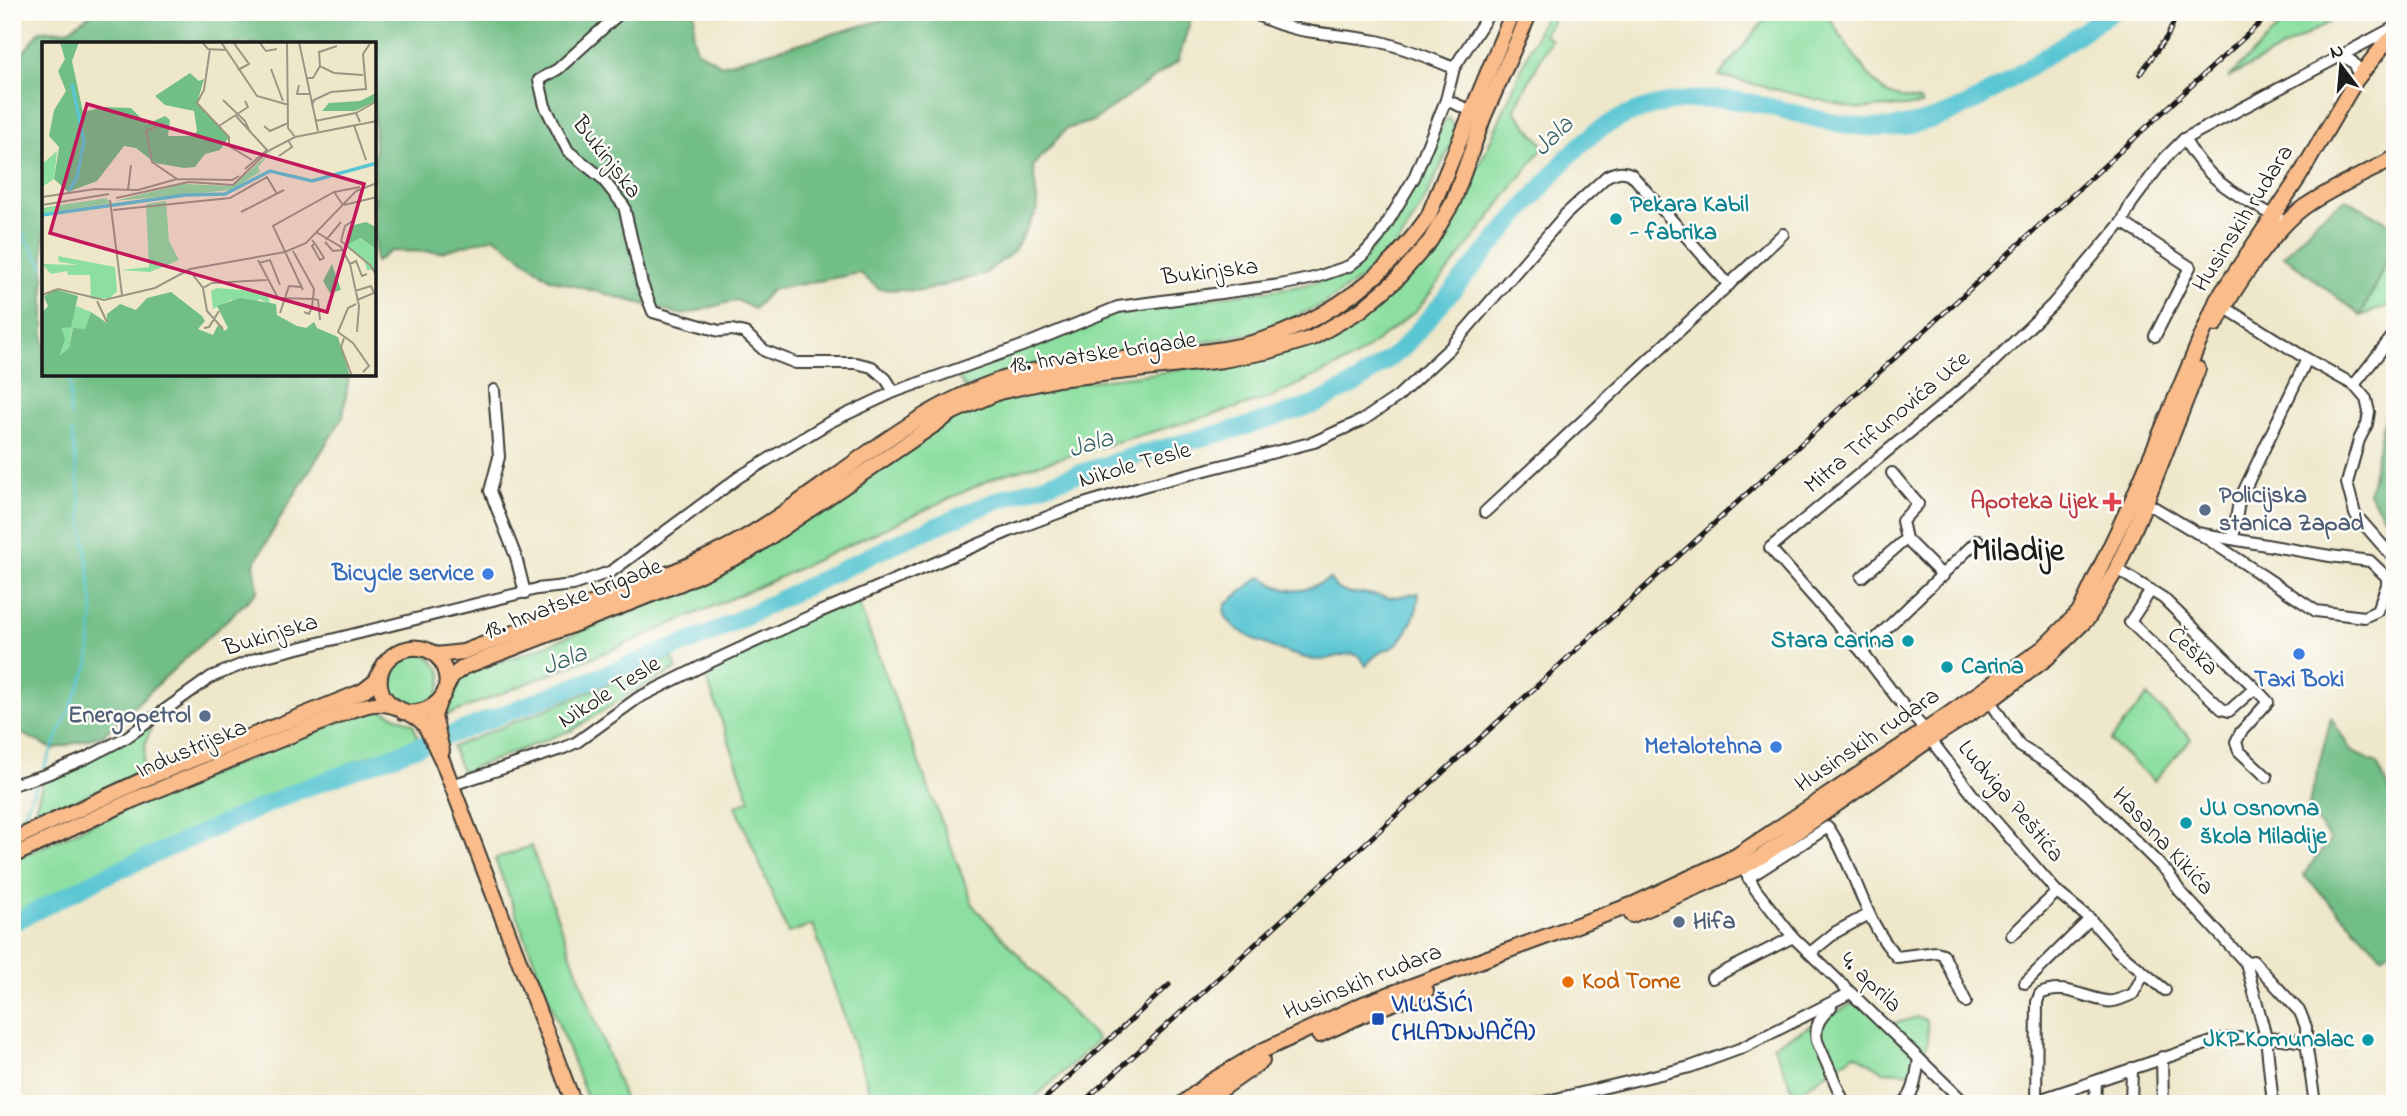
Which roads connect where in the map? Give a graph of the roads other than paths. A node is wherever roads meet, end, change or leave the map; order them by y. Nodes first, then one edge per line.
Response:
1 (621, 12) edge
2 (1252, 12) edge
3 (1513, 12) edge
4 (1530, 12) edge
5 (1489, 13) edge
6 (2395, 27) edge
7 (2395, 36) edge
8 (2334, 58) junction
9 (1454, 68) junction
10 (2357, 78) junction
11 (1446, 100) junction
12 (1478, 114) junction
13 (2185, 139) junction
14 (2395, 158) edge
15 (2299, 177) junction
16 (2318, 198) junction
17 (2280, 219) junction
18 (2122, 222) junction
19 (1783, 234) dead end
20 (1729, 285) junction
21 (2224, 307) junction
22 (2395, 333) edge
23 (2155, 336) dead end
24 (2307, 359) junction
25 (2354, 385) junction
26 (494, 390) dead end
27 (894, 391) junction
28 (1892, 473) dead end
29 (2140, 499) junction
30 (1485, 512) dead end
31 (2197, 533) junction
32 (2232, 539) junction
33 (1906, 540) junction
34 (1978, 540) dead end
35 (2392, 555) edge
36 (2116, 570) junction
37 (1943, 576) junction
38 (1862, 578) dead end
39 (2391, 581) edge
40 (2151, 590) junction
41 (524, 593) junction
42 (1862, 652) junction
43 (436, 655) junction
44 (382, 669) junction
45 (447, 686) junction
46 (2255, 688) junction
47 (1990, 701) junction
48 (439, 702) junction
49 (398, 709) junction
50 (430, 725) junction
51 (1929, 734) junction
52 (2267, 777) dead end
53 (12, 785) edge
54 (452, 785) junction
55 (12, 840) edge
56 (12, 856) edge
57 (1742, 867) junction
58 (2057, 892) junction
59 (1870, 914) junction
60 (2090, 919) junction
61 (2012, 935) dead end
62 (1793, 937) junction
63 (1810, 953) junction
64 (2246, 963) junction
65 (2144, 973) junction
66 (1712, 978) dead end
67 (2025, 983) dead end
68 (2165, 990) dead end
69 (1850, 993) junction
70 (1837, 999) junction
71 (1966, 1002) dead end
72 (2266, 1037) junction
73 (2306, 1042) junction
74 (2162, 1057) junction
75 (1919, 1059) junction
76 (2132, 1068) junction
77 (2096, 1082) junction
78 (1842, 1098) dead end
79 (1206, 1102) edge
80 (2033, 1103) edge
81 (573, 1104) edge
82 (1182, 1104) edge
83 (1535, 1104) edge
84 (1902, 1104) edge
85 (1966, 1104) edge
86 (2095, 1104) edge
87 (2131, 1104) edge
88 (2163, 1104) edge
89 (2273, 1104) edge
90 (2315, 1104) edge

1 - 27 street, Bukinjska
2 - 9 street
3 - 12 main road, 18. hrvatske brigade
4 - 12 main road, 18. hrvatske brigade
5 - 9 street, Bukinjska
6 - 8 street, Mitra Trifunovića Uče
7 - 10 main road, Husinskih rudara
8 - 10 street
8 - 13 street, Mitra Trifunovića Uče
9 - 11 street, Bukinjska
10 - 15 main road, Husinskih rudara
11 - 12 street
11 - 27 street, Bukinjska
12 - 43 main road, 18. hrvatske brigade
12 - 45 main road, 18. hrvatske brigade
13 - 17 street
13 - 18 street, Mitra Trifunovića Uče
14 - 16 main road, Husinskih rudara
15 - 16 main road
15 - 17 main road, Husinskih rudara
16 - 17 main road, Husinskih rudara
17 - 21 main road, Husinskih rudara
17 - 29 main road, Husinskih rudara
18 - 23 street
18 - 42 street, Mitra Trifunovića Uče
19 - 20 street
20 - 30 street
20 - 54 street, Nikole Tesle
21 - 24 street
21 - 29 main road, Husinskih rudara
22 - 25 street
24 - 25 street
24 - 32 street
25 - 35 street
26 - 41 street
27 - 41 street, Bukinjska
28 - 33 street, Mitra Trifunovića Uče
29 - 31 street
29 - 36 main road, Husinskih rudara
29 - 51 main road, Husinskih rudara
31 - 32 street
31 - 39 street
32 - 39 street
33 - 37 street
33 - 38 street
34 - 37 street
36 - 40 street, Češka
36 - 47 main road, Husinskih rudara
37 - 42 street
40 - 46 street, Češka
40 - 46 street, Češka
41 - 53 street, Bukinjska
42 - 51 street, Mitra Trifunovića Uče
43 - 44 main road
43 - 45 main road
44 - 49 main road
44 - 55 main road, Industrijska
45 - 48 main road
46 - 52 street
47 - 51 main road, Husinskih rudara
47 - 64 street, Hasana Kikića
48 - 49 main road
48 - 50 main road
49 - 50 main road
49 - 56 main road, Industrijska
50 - 54 main road
51 - 57 main road, Husinskih rudara
51 - 58 street, Ludviga Peštića
54 - 81 main road
57 - 59 street, Husinskih rudara
57 - 62 street, 4. aprila
57 - 79 main road, Husinskih rudara
57 - 82 main road, Husinskih rudara
58 - 60 street, Ludviga Peštića
58 - 61 street, Ludviga Peštića
59 - 63 street
59 - 71 street, Husinskih rudara
60 - 65 street, Ludviga Peštića
60 - 67 street
62 - 63 street, 4. aprila
62 - 66 street
63 - 69 street, 4. aprila
64 - 72 street, Hasana Kikića
64 - 73 street
65 - 68 street, Ludviga Peštića
65 - 80 street
69 - 70 street
69 - 75 street, 4. aprila
70 - 78 street
70 - 83 street
72 - 73 street
72 - 74 street
72 - 89 street
73 - 90 street
74 - 76 street
74 - 88 street
75 - 84 street
75 - 85 street, 4. aprila
76 - 77 street
76 - 87 street
77 - 80 street
77 - 86 street

